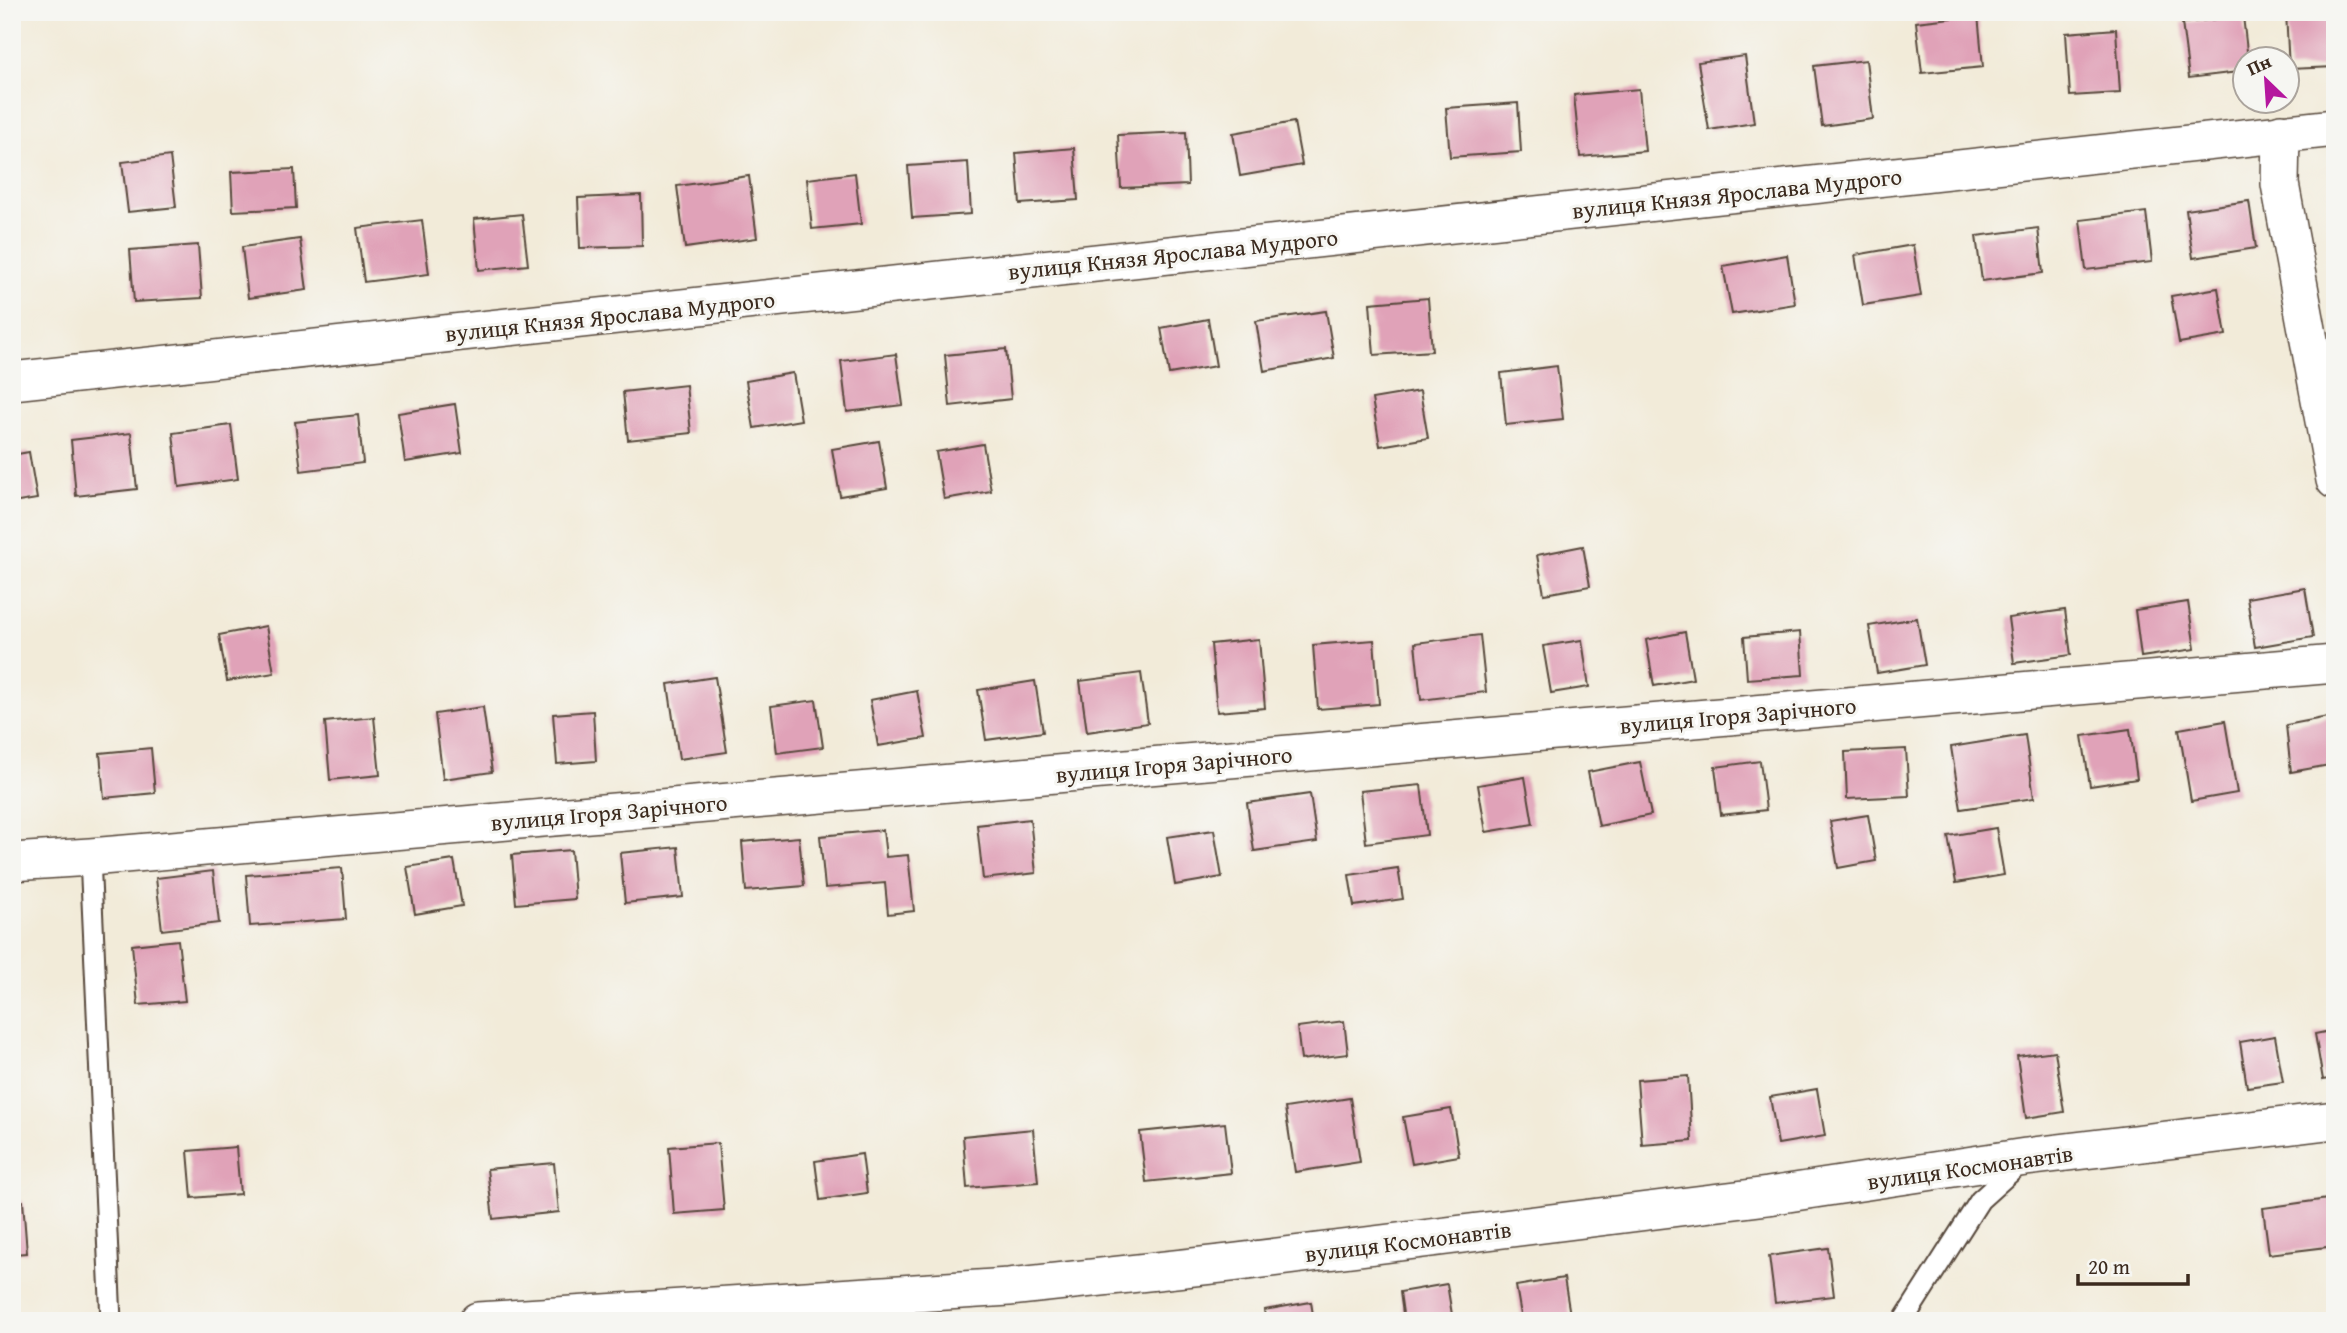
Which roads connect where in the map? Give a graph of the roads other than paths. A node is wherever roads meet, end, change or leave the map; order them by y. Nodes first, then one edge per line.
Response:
1 (2335, 128) edge
2 (2281, 133) junction
3 (12, 381) edge
4 (2335, 480) edge
5 (2335, 664) edge
6 (90, 857) junction
7 (12, 862) edge
8 (2335, 1120) edge
9 (2026, 1157) junction
10 (111, 1321) edge
11 (478, 1321) edge
12 (1903, 1321) edge

1 - 2 street, вулиця Князя Ярослава Мудрого
2 - 3 street, вулиця Князя Ярослава Мудрого
2 - 4 street
5 - 6 street, вулиця Ігоря Зарічного
6 - 7 street, вулиця Ігоря Зарічного
6 - 10 lane
8 - 9 street, вулиця Космонавтів
9 - 11 street, вулиця Космонавтів
9 - 12 lane

